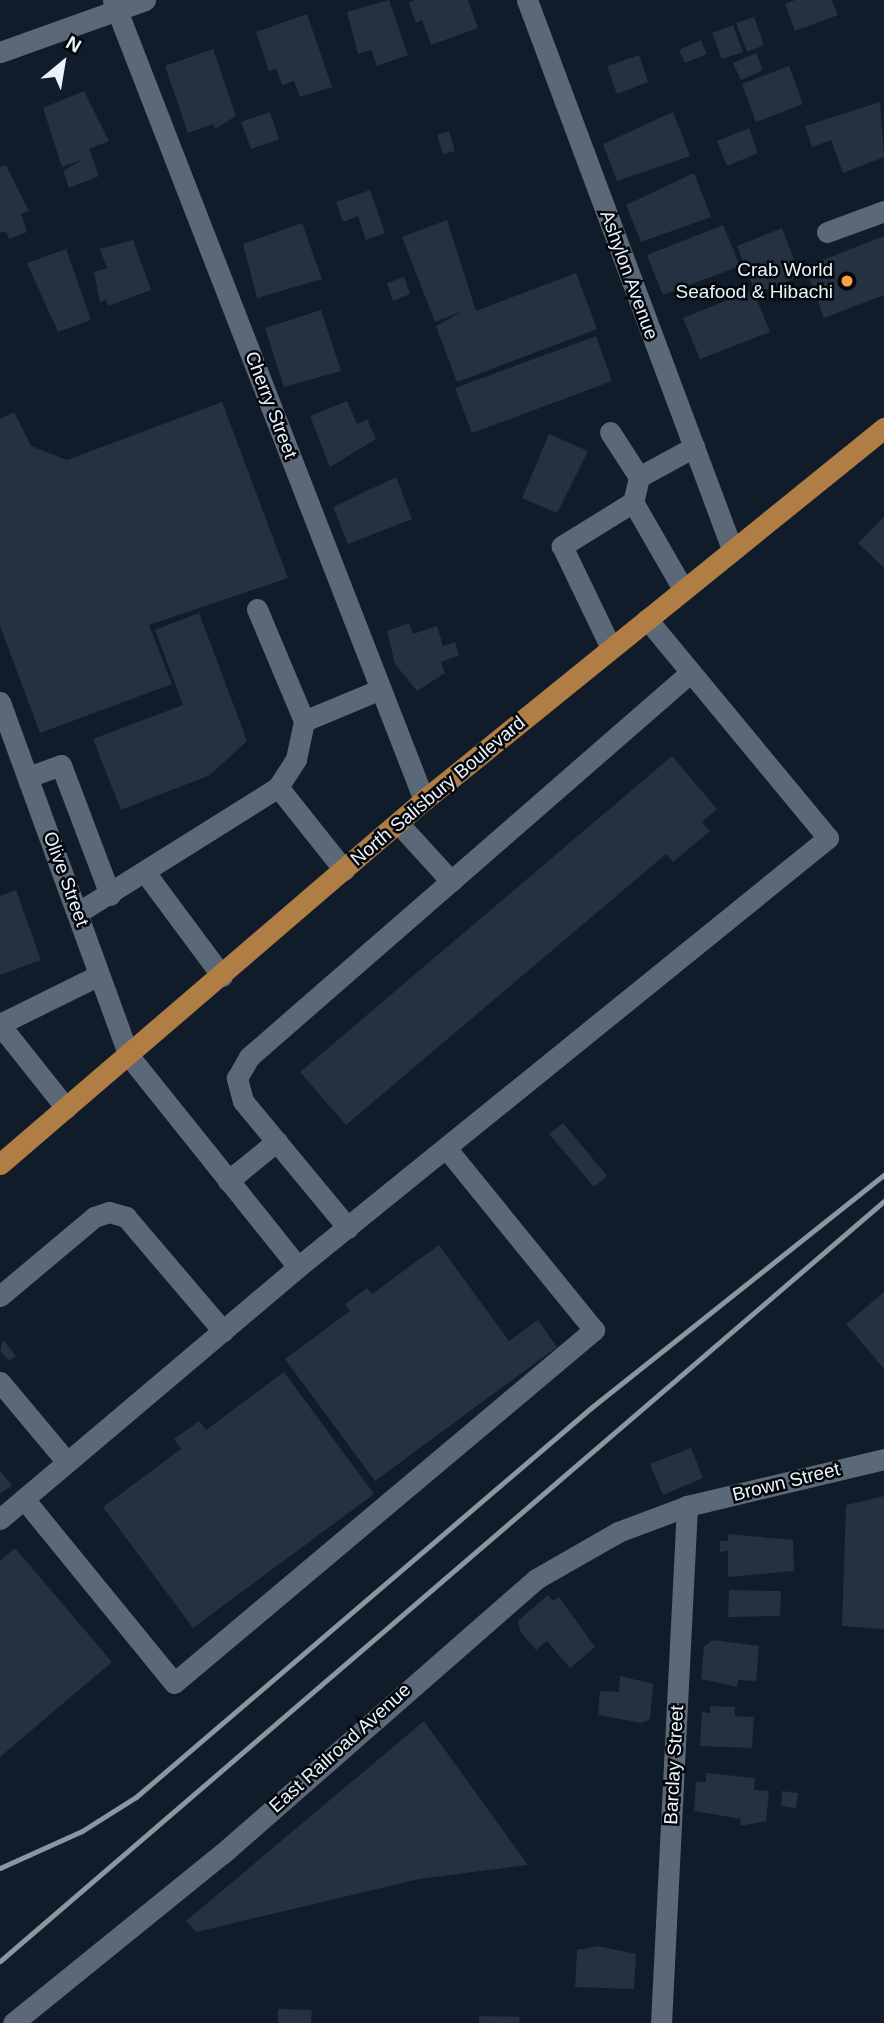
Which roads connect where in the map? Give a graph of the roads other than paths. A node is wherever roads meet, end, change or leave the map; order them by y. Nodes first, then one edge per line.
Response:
1 (145, 0) edge
2 (527, 0) edge
3 (115, 5) edge
4 (0, 52) edge
5 (884, 212) edge
6 (827, 233) dead end
7 (884, 428) edge
8 (610, 432) dead end
9 (694, 447) junction
10 (639, 477) junction
11 (633, 502) junction
12 (732, 549) junction
13 (683, 589) junction
14 (257, 609) dead end
15 (647, 619) junction
16 (611, 648) junction
17 (691, 671) junction
18 (381, 689) junction
19 (0, 702) edge
20 (304, 721) junction
21 (28, 777) junction
22 (278, 787) junction
23 (424, 800) junction
24 (398, 822) junction
25 (344, 870) junction
26 (147, 875) junction
27 (451, 881) junction
28 (110, 895) junction
29 (79, 912) junction
30 (99, 975) junction
31 (222, 976) junction
32 (0, 1024) edge
33 (129, 1056) junction
34 (66, 1108) junction
35 (277, 1141) junction
36 (446, 1148) junction
37 (0, 1164) edge
38 (228, 1181) junction
39 (348, 1227) junction
40 (298, 1268) junction
41 (0, 1296) edge
42 (223, 1331) junction
43 (0, 1382) edge
44 (884, 1459) edge
45 (67, 1462) junction
46 (24, 1499) junction
47 (687, 1506) junction
48 (0, 1519) edge
49 (13, 2023) edge
50 (661, 2023) edge

1 - 3 street
2 - 9 street, Ashylon Avenue
3 - 4 street
3 - 18 street, Cherry Street
5 - 6 street
7 - 12 main road, North Salisbury Boulevard
8 - 10 street
9 - 10 street
9 - 12 street, Ashylon Avenue
10 - 11 street
11 - 13 street
11 - 16 street
12 - 13 main road, North Salisbury Boulevard
13 - 15 main road, North Salisbury Boulevard
14 - 20 street
15 - 16 main road, North Salisbury Boulevard
15 - 17 street
16 - 23 main road, North Salisbury Boulevard
17 - 27 street
17 - 36 street
18 - 20 street
18 - 23 street, Cherry Street
19 - 21 street, Olive Street
20 - 22 street
21 - 28 street
21 - 29 street, Olive Street
22 - 25 street
22 - 26 street
23 - 24 main road, North Salisbury Boulevard
24 - 25 main road, North Salisbury Boulevard
24 - 27 street
25 - 31 main road, North Salisbury Boulevard
26 - 28 street
26 - 31 street
27 - 35 street
28 - 29 street
29 - 30 street, Olive Street
30 - 32 street
30 - 33 street, Olive Street
31 - 33 main road, North Salisbury Boulevard
32 - 34 street
33 - 34 main road, North Salisbury Boulevard
33 - 38 street, Olive Street
34 - 37 main road, North Salisbury Boulevard
35 - 38 street
35 - 39 street
36 - 39 street
36 - 46 street
38 - 40 street, Olive Street
39 - 40 street
40 - 42 street
41 - 42 street
42 - 45 street
43 - 45 street
44 - 47 street, Brown Street
45 - 46 street
46 - 48 street
47 - 49 street, East Railroad Avenue
47 - 50 street, Barclay Street

